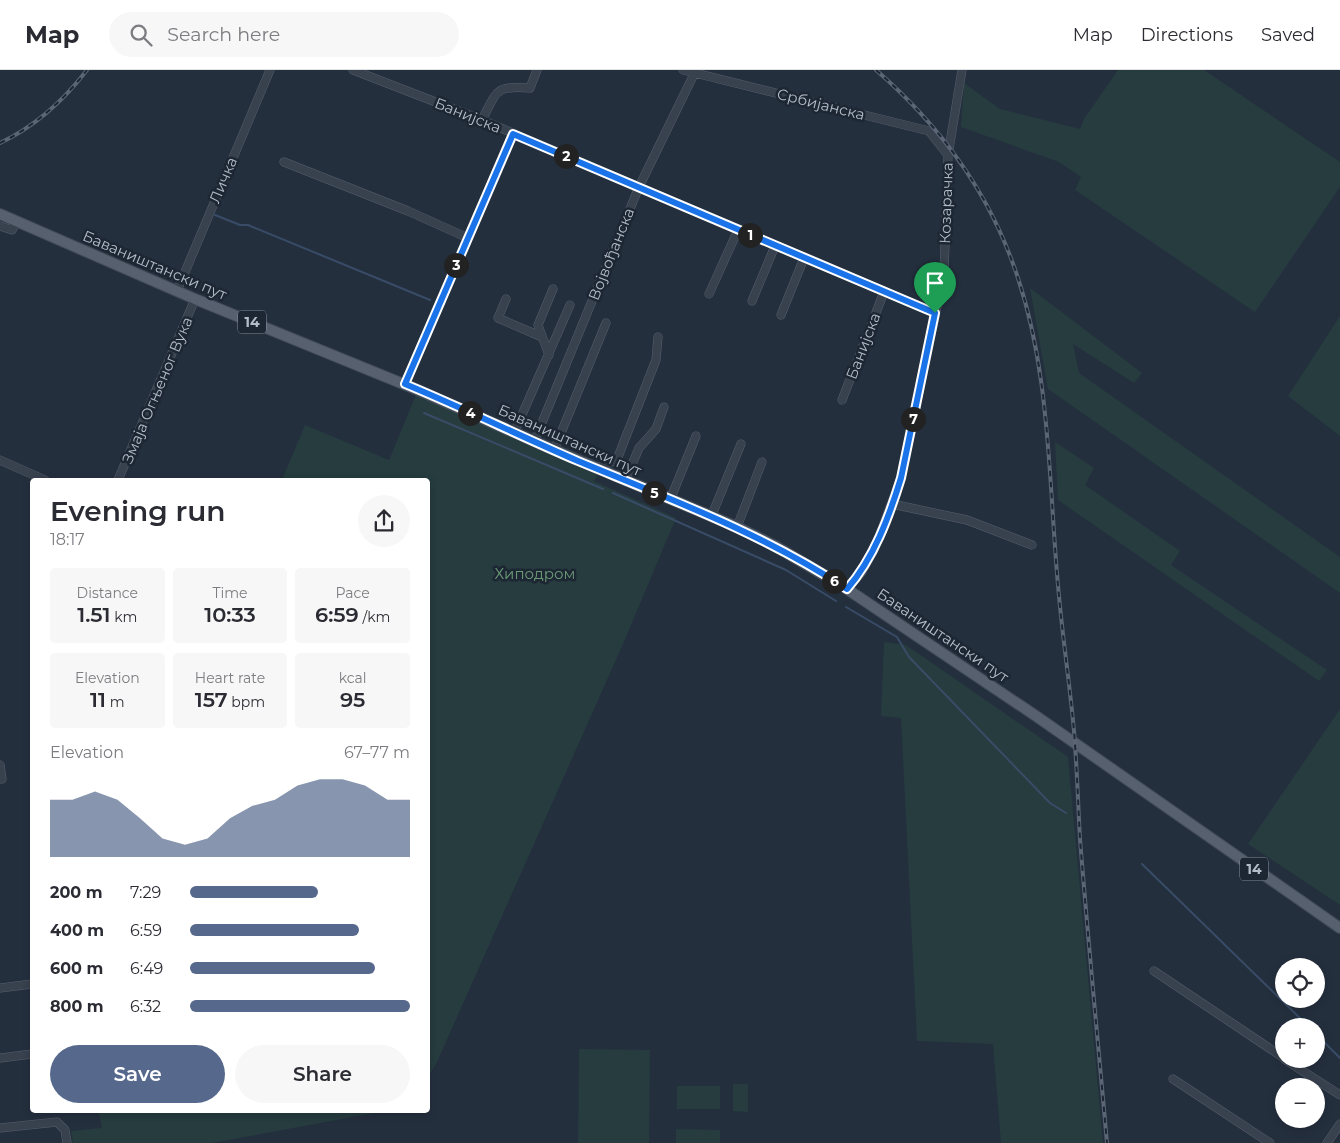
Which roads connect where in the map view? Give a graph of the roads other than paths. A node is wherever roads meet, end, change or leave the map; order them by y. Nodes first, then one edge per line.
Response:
1 (270, 70) edge
2 (353, 70) edge
3 (537, 70) edge
4 (683, 70) edge
5 (962, 70) edge
6 (696, 71) edge
7 (482, 120) junction
8 (513, 134) junction
9 (948, 154) junction
10 (284, 162) dead end
11 (639, 187) junction
12 (0, 214) edge
13 (16, 221) junction
14 (0, 226) edge
15 (738, 230) junction
16 (468, 238) junction
17 (775, 246) junction
18 (804, 258) junction
19 (553, 289) dead end
20 (177, 291) junction
21 (884, 292) junction
22 (709, 294) dead end
23 (196, 299) junction
24 (506, 299) dead end
25 (752, 301) dead end
26 (570, 305) dead end
27 (935, 313) junction
28 (781, 315) dead end
29 (606, 323) dead end
30 (542, 336) junction
31 (658, 337) dead end
32 (548, 354) junction
33 (405, 384) junction
34 (842, 400) dead end
35 (664, 407) dead end
36 (514, 433) junction
37 (696, 436) dead end
38 (534, 442) junction
39 (741, 444) dead end
40 (554, 450) junction
41 (0, 460) edge
42 (762, 462) dead end
43 (600, 470) junction
44 (40, 478) edge
45 (119, 478) edge
46 (625, 481) junction
47 (670, 500) junction
48 (892, 504) junction
49 (711, 517) junction
50 (737, 527) junction
51 (1032, 544) dead end
52 (847, 589) junction
53 (0, 765) edge
54 (1, 779) edge
55 (1340, 928) edge
56 (1154, 971) dead end
57 (30, 984) edge
58 (0, 988) edge
59 (1275, 1053) edge
60 (30, 1054) edge
61 (0, 1058) edge
62 (1298, 1068) edge
63 (1173, 1079) dead end
64 (1340, 1095) edge
65 (1340, 1124) edge
66 (0, 1128) edge
67 (67, 1143) edge
68 (1270, 1143) edge
69 (1327, 1143) edge

1 - 20 street, Личка
2 - 7 street, Банијска
3 - 7 street
4 - 6 street, Србијанска
5 - 9 street, Козарачка
6 - 9 street, Србијанска
6 - 11 street, Војвођанска
7 - 8 street, Банијска
8 - 11 street, Банијска
8 - 16 street
9 - 27 street, Козарачка
10 - 16 street
11 - 15 street, Банијска
11 - 38 street, Војвођанска
12 - 13 main road, Баваништански пут / 14
13 - 14 street
13 - 20 main road, Баваништански пут / 14
15 - 17 street, Банијска
15 - 22 street
16 - 33 street
17 - 18 street, Банијска
17 - 25 street
18 - 21 street, Банијска
18 - 28 street
19 - 30 street
20 - 23 main road, Баваништански пут / 14
21 - 27 street, Банијска
21 - 34 street, Банијска
23 - 33 main road, Баваништански пут / 14
23 - 45 street, Змаја Огњеног Вука
24 - 30 street
26 - 32 street
27 - 48 street, Козарачка
29 - 40 street
30 - 32 street
31 - 43 street
32 - 36 street
33 - 36 main road, Баваништански пут / 14
35 - 46 street
36 - 38 main road, Баваништански пут / 14
37 - 47 street
38 - 40 main road, Баваништански пут / 14
39 - 49 street
40 - 43 main road, Баваништански пут / 14
41 - 44 street
42 - 50 street
43 - 46 main road, Баваништански пут / 14
46 - 47 main road, Баваништански пут / 14
47 - 49 main road, Баваништански пут / 14
48 - 51 street
48 - 52 street, Козарачка
49 - 50 main road, Баваништански пут / 14
50 - 52 main road, Баваништански пут / 14
52 - 55 main road, Баваништански пут / 14
53 - 54 street
56 - 59 street
57 - 58 street
60 - 61 street
62 - 64 street
63 - 68 street
65 - 69 street
66 - 67 street

